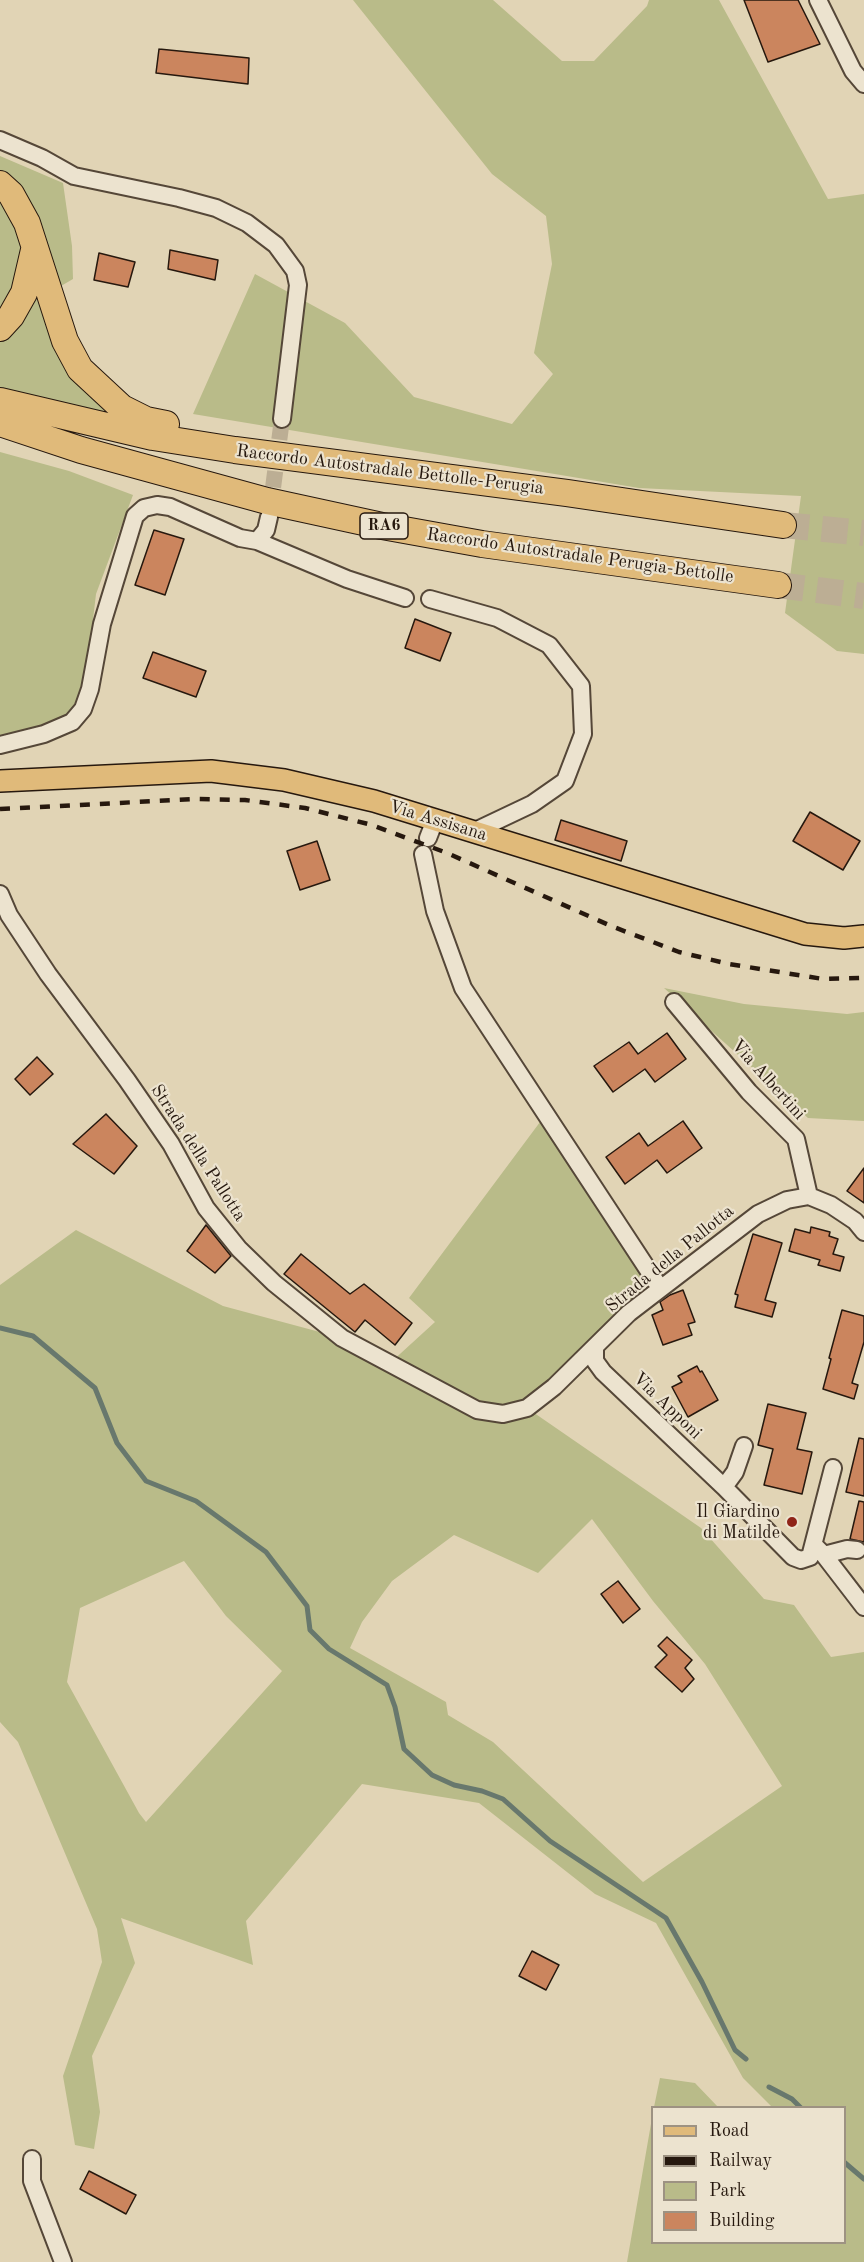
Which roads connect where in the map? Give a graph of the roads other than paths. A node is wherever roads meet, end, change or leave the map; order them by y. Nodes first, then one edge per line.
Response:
1 (818, 0) edge
2 (833, 0) edge
3 (833, 31) junction
4 (864, 84) edge
5 (0, 140) edge
6 (0, 184) edge
7 (34, 250) junction
8 (0, 328) edge
9 (0, 401) edge
10 (282, 419) tunnel mouth
11 (0, 423) edge
12 (0, 440) edge
13 (493, 484) junction
14 (268, 509) junction
15 (783, 525) tunnel mouth
16 (257, 541) junction
17 (778, 585) tunnel mouth
18 (405, 598) dead end
19 (430, 599) dead end
20 (0, 745) edge
21 (0, 781) edge
22 (474, 831) junction
23 (423, 854) dead end
24 (0, 894) edge
25 (864, 936) edge
26 (674, 1002) dead end
27 (809, 1196) junction
28 (864, 1232) edge
29 (660, 1288) junction
30 (595, 1349) junction
31 (744, 1446) dead end
32 (833, 1468) dead end
33 (724, 1486) junction
34 (819, 1550) junction
35 (857, 1550) dead end
36 (864, 1607) edge
37 (32, 2159) dead end
38 (63, 2262) edge

1 - 3 street
2 - 3 street
3 - 4 street
5 - 10 street
6 - 7 highway
7 - 8 highway
7 - 13 highway
9 - 13 highway, Raccordo Autostradale Bettolle-Perugia
11 - 14 highway, Raccordo Autostradale Perugia-Bettolle / RA6
12 - 14 highway
13 - 15 highway, Raccordo Autostradale Bettolle-Perugia
14 - 16 street
14 - 17 highway, Raccordo Autostradale Perugia-Bettolle / RA6
16 - 18 street
16 - 20 street
19 - 22 street
21 - 22 main road, Via Assisana
22 - 25 main road, Via Assisana
23 - 29 street
24 - 30 street, Strada della Pallotta
26 - 27 street, Via Albertini
27 - 28 street
27 - 29 street, Strada della Pallotta
29 - 30 street, Strada della Pallotta
30 - 33 street, Via Apponi
31 - 33 street
32 - 34 street
33 - 34 street, Via Apponi
34 - 35 street, Via Apponi
34 - 36 street
37 - 38 street

